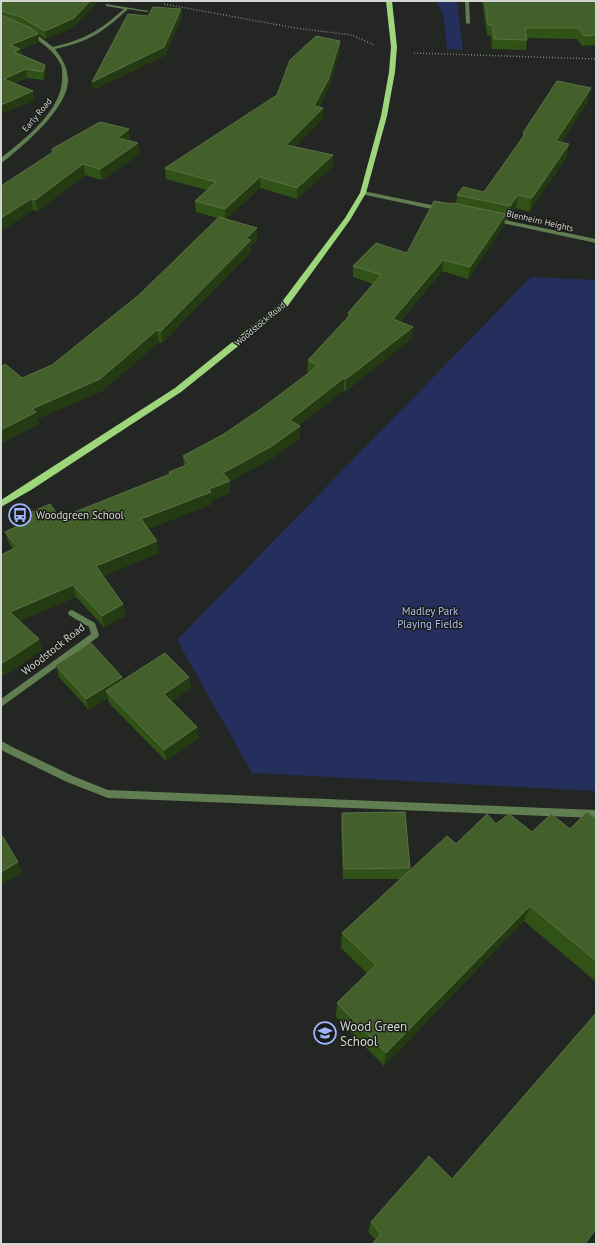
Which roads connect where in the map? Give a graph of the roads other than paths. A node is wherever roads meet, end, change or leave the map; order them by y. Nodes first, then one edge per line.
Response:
1 (388, 1) edge
2 (467, 1) edge
3 (108, 5) dead end
4 (127, 8) junction
5 (146, 11) dead end
6 (468, 23) dead end
7 (24, 28) edge
8 (54, 48) junction
9 (1, 161) edge
10 (363, 193) junction
11 (448, 210) edge
12 (486, 218) edge
13 (596, 241) edge
14 (1, 504) edge
15 (72, 614) dead end
16 (1, 704) edge
17 (4, 746) edge
18 (596, 814) edge

1 - 10 main road, Woodstock Road
2 - 6 street
3 - 4 street
4 - 5 street
4 - 8 street
7 - 8 street, Early Road
8 - 9 street, Early Road
10 - 11 street
10 - 14 main road, Woodstock Road
12 - 13 street, Blenheim Heights
15 - 16 street, Woodstock Road
17 - 18 street

